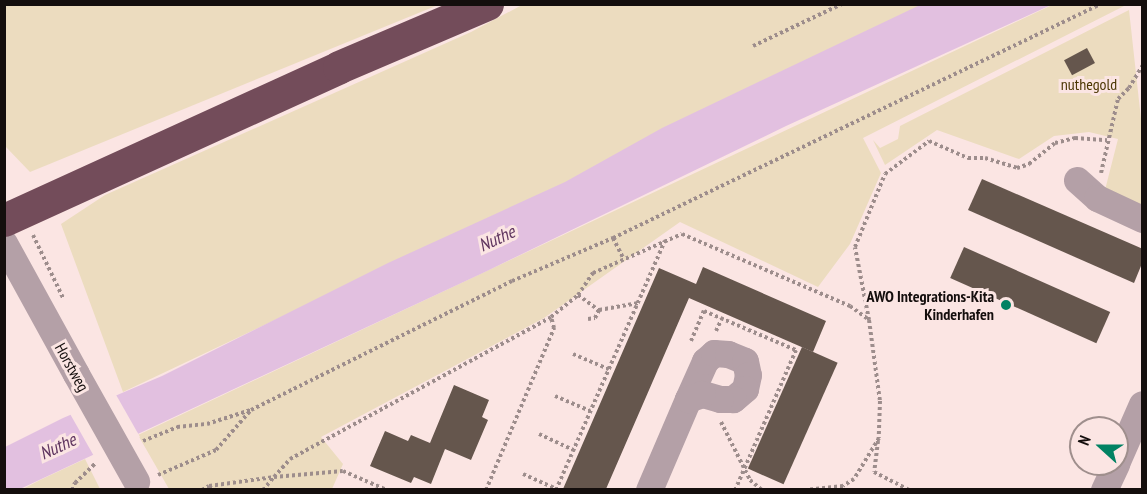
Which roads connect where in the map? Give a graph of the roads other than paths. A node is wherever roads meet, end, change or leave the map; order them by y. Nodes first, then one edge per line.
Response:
1 (487, 4) edge
2 (1077, 180) dead end
3 (13, 216) edge
4 (1143, 219) edge
5 (4, 243) edge
6 (699, 398) road end
7 (1143, 404) edge
8 (1129, 434) edge
9 (144, 483) edge
10 (649, 489) edge

1 - 3 highway
2 - 4 street
5 - 9 street, Horstweg, bridge
6 - 10 street
7 - 8 street

